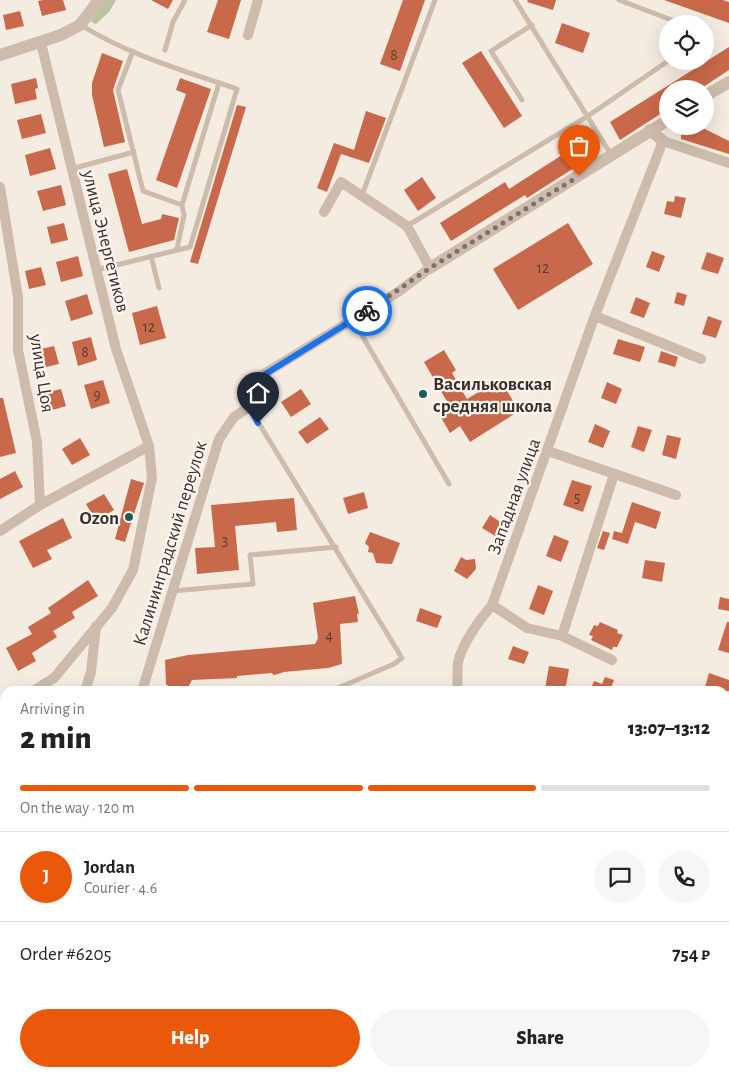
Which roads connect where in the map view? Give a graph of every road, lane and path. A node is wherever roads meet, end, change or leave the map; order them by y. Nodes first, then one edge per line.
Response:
1 (99, 0) edge
2 (185, 0) edge
3 (258, 0) edge
4 (435, 0) edge
5 (515, 0) edge
6 (619, 0) edge
7 (659, 15) edge
8 (80, 25) junction
9 (532, 25) junction
10 (248, 35) dead end
11 (40, 43) junction
12 (165, 50) dead end
13 (133, 51) junction
14 (0, 56) edge
15 (659, 67) edge
16 (729, 82) edge
17 (219, 83) junction
18 (714, 91) edge
19 (522, 100) dead end
20 (588, 116) junction
21 (659, 125) edge
22 (650, 130) junction
23 (663, 140) junction
24 (134, 152) junction
25 (612, 156) junction
26 (729, 163) edge
27 (71, 169) junction
28 (0, 187) edge
29 (362, 195) junction
30 (182, 205) junction
31 (324, 212) dead end
32 (406, 226) junction
33 (176, 249) junction
34 (151, 256) junction
35 (430, 268) junction
36 (96, 270) junction
37 (159, 288) dead end
38 (595, 316) junction
39 (353, 320) junction
40 (701, 359) dead end
41 (249, 407) junction
42 (149, 446) junction
43 (548, 451) junction
44 (614, 474) junction
45 (449, 484) dead end
46 (676, 495) dead end
47 (40, 505) junction
48 (0, 531) edge
49 (336, 547) junction
50 (172, 591) junction
51 (492, 605) junction
52 (96, 626) junction
53 (562, 636) junction
54 (612, 660) dead end
55 (42, 686) edge
56 (87, 686) edge
57 (144, 686) edge
58 (343, 686) edge
59 (457, 686) edge

1 - 8 street
2 - 12 lane
3 - 10 street
4 - 29 lane
5 - 9 lane
6 - 7 lane
8 - 11 street
8 - 13 lane
9 - 19 lane
9 - 20 lane
11 - 14 street
11 - 27 street, улица Энергетиков
13 - 17 lane
13 - 24 lane
15 - 20 lane
16 - 18 street
17 - 30 lane
17 - 33 lane
20 - 25 lane
20 - 32 lane
21 - 22 street
22 - 23 street
22 - 25 street
23 - 26 street
23 - 38 street, Западная улица
24 - 27 lane
24 - 30 lane
25 - 35 street
27 - 36 street, улица Энергетиков
28 - 47 street, улица Цоя
29 - 31 street
29 - 32 street
30 - 33 lane
32 - 35 street
33 - 34 lane
34 - 36 lane
34 - 37 lane
35 - 39 street
36 - 42 street, улица Энергетиков
38 - 40 street
38 - 43 street, Западная улица
39 - 41 street
39 - 45 lane
41 - 49 lane
41 - 50 street, Калининградский переулок
42 - 47 street
42 - 52 street, улица Энергетиков
43 - 44 street
43 - 51 street, Западная улица
44 - 46 street
44 - 53 street
47 - 48 street
49 - 50 lane
49 - 58 lane
50 - 57 street, Калининградский переулок
51 - 53 street
51 - 59 street, Западная улица
52 - 55 street, улица Энергетиков
52 - 56 street
53 - 54 street

